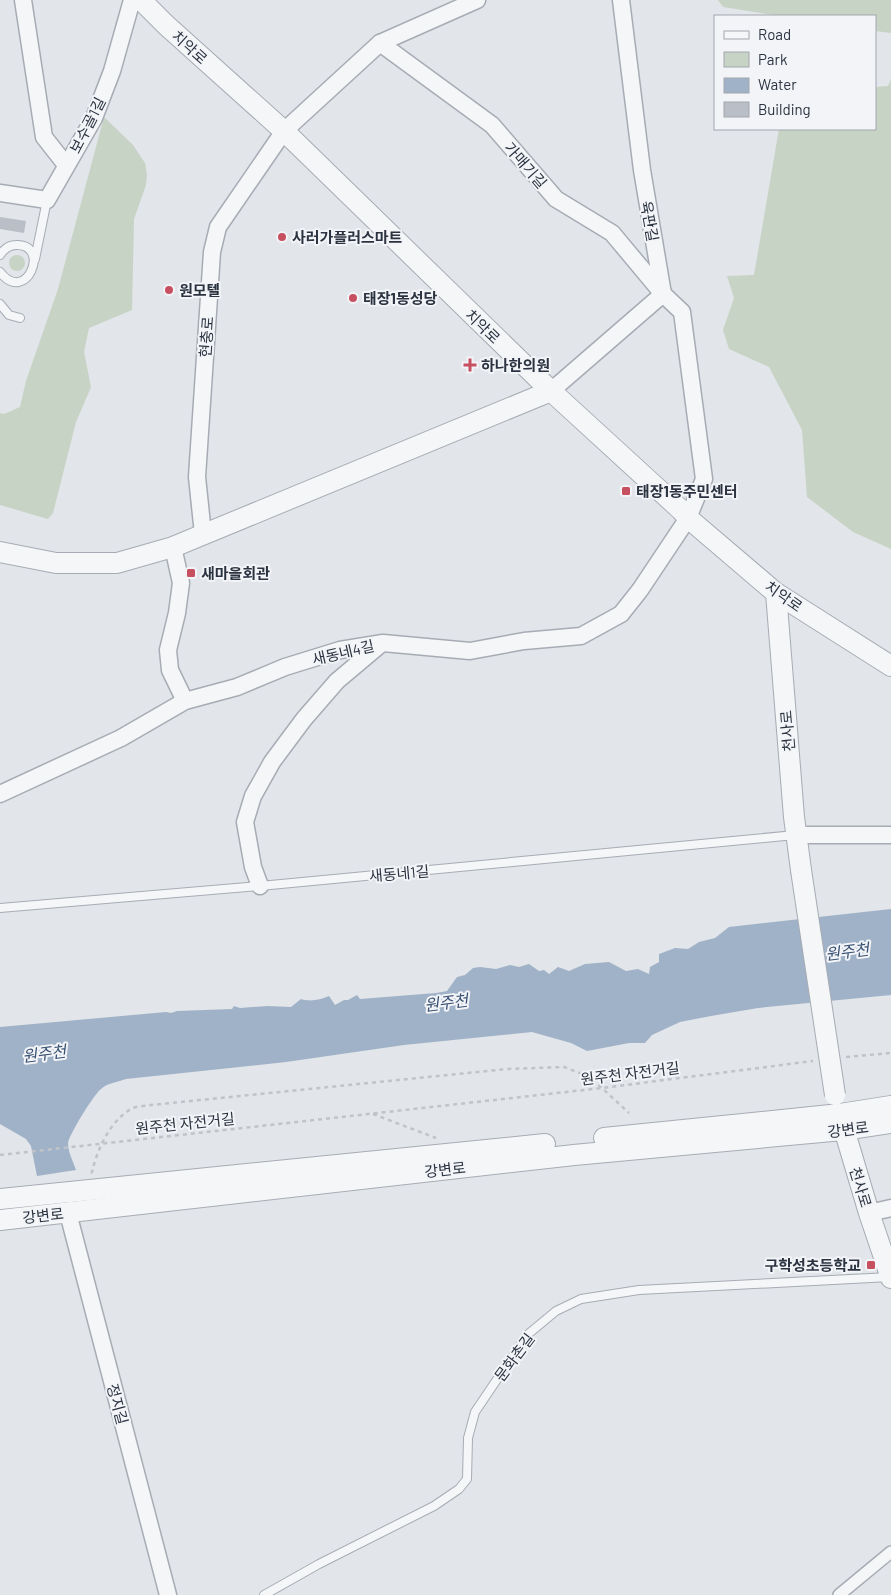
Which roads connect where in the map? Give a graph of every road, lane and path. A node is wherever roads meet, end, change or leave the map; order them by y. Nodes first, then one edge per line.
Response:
1 (23, 0) edge
2 (132, 0) edge
3 (141, 0) edge
4 (477, 0) edge
5 (621, 0) edge
6 (380, 43) junction
7 (284, 131) junction
8 (66, 165) junction
9 (0, 193) edge
10 (47, 200) junction
11 (0, 255) edge
12 (34, 261) junction
13 (0, 272) edge
14 (663, 294) junction
15 (0, 304) edge
16 (20, 318) dead end
17 (551, 392) junction
18 (688, 518) junction
19 (203, 534) junction
20 (173, 547) junction
21 (0, 552) edge
22 (776, 592) junction
23 (383, 642) junction
24 (891, 666) edge
25 (185, 701) junction
26 (0, 794) edge
27 (797, 835) junction
28 (891, 835) edge
29 (260, 886) junction
30 (0, 908) edge
31 (891, 1053) edge
32 (842, 1057) dead end
33 (813, 1061) dead end
34 (602, 1088) junction
35 (891, 1106) edge
36 (629, 1113) dead end
37 (372, 1114) junction
38 (842, 1122) junction
39 (891, 1123) edge
40 (438, 1138) dead end
41 (102, 1144) junction
42 (0, 1155) edge
43 (85, 1174) dead end
44 (0, 1199) edge
45 (65, 1203) junction
46 (891, 1208) edge
47 (869, 1213) junction
48 (0, 1220) edge
49 (891, 1277) edge
50 (891, 1552) edge
51 (168, 1595) edge
52 (264, 1595) edge
53 (839, 1595) edge

1 - 8 street
2 - 8 street, 보수골1길
3 - 7 street, 치악로
4 - 6 street
5 - 14 street, 육판길
6 - 7 street
6 - 14 street, 가매기길
7 - 17 street, 치악로
7 - 19 street, 현충로
8 - 10 street, 보수골1길
9 - 10 street
10 - 12 lane
11 - 12 lane
12 - 13 lane
14 - 17 street
14 - 18 street, 가매기길
15 - 16 lane
17 - 18 street, 치악로
17 - 19 street
18 - 22 street, 치악로
18 - 23 street, 새동네4길
19 - 20 street
20 - 21 street
20 - 25 street
22 - 24 street, 치악로
22 - 27 street, 천사로
23 - 25 street, 새동네4길
23 - 29 street
25 - 26 street, 새동네4길
27 - 28 street
27 - 29 lane, 새동네1길
27 - 38 street, 천사로, bridge
29 - 30 lane, 새동네1길
31 - 32 path
33 - 34 path, 원주천 자전거길
34 - 36 path
34 - 37 path, 원주천 자전거길
34 - 41 path
35 - 38 street, 강변로
37 - 40 path, 원주천 자전거길
37 - 41 path, 원주천 자전거길
38 - 39 street, 강변로
38 - 45 street, 강변로
38 - 47 street, 천사로
41 - 42 path, 원주천 자전거길
41 - 43 path
44 - 45 street, 강변로
45 - 48 street, 강변로
45 - 51 street, 정지길
46 - 47 street
47 - 49 street, 천사로
49 - 52 lane, 문화촌길
50 - 53 street

